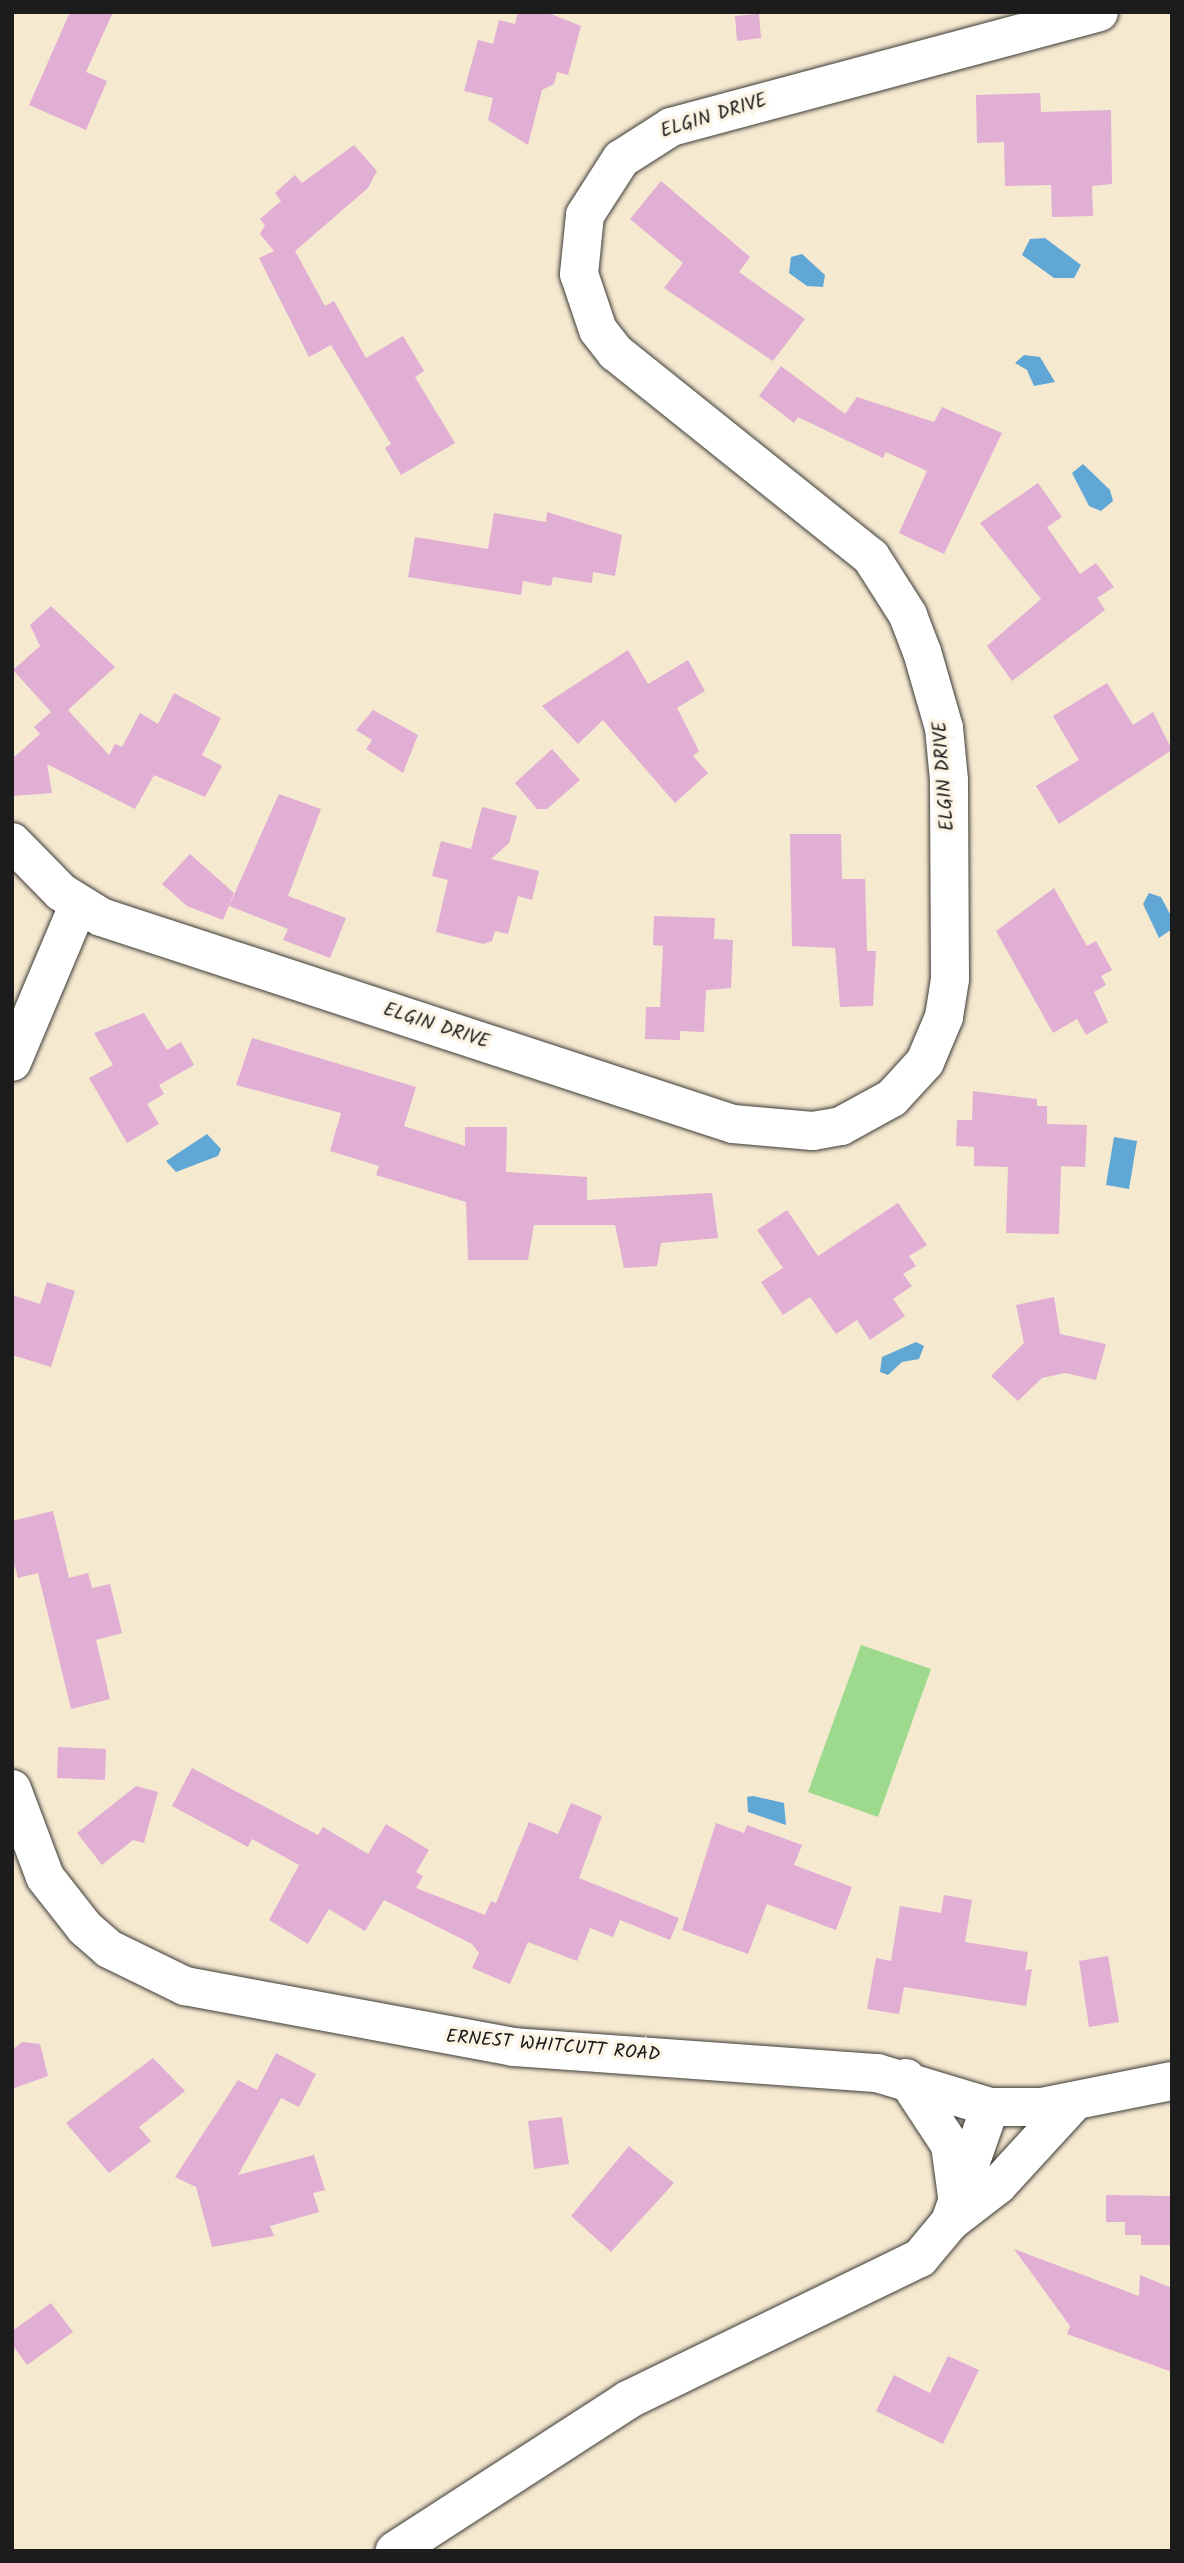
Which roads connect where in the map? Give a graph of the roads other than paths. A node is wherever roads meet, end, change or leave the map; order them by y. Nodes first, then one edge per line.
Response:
1 (1099, 12) edge
2 (12, 842) edge
3 (78, 905) junction
4 (12, 1062) edge
5 (12, 1789) edge
6 (906, 2078) junction
7 (1172, 2081) edge
8 (1074, 2102) junction
9 (990, 2106) junction
10 (954, 2212) junction
11 (395, 2551) edge

1 - 3 street, ELGIN DRIVE
2 - 3 street
3 - 4 street
5 - 6 street, ERNEST WHITCUTT ROAD
6 - 9 street, ERNEST WHITCUTT ROAD
6 - 10 street
7 - 8 street
8 - 9 street
8 - 10 street
9 - 10 street
10 - 11 street

